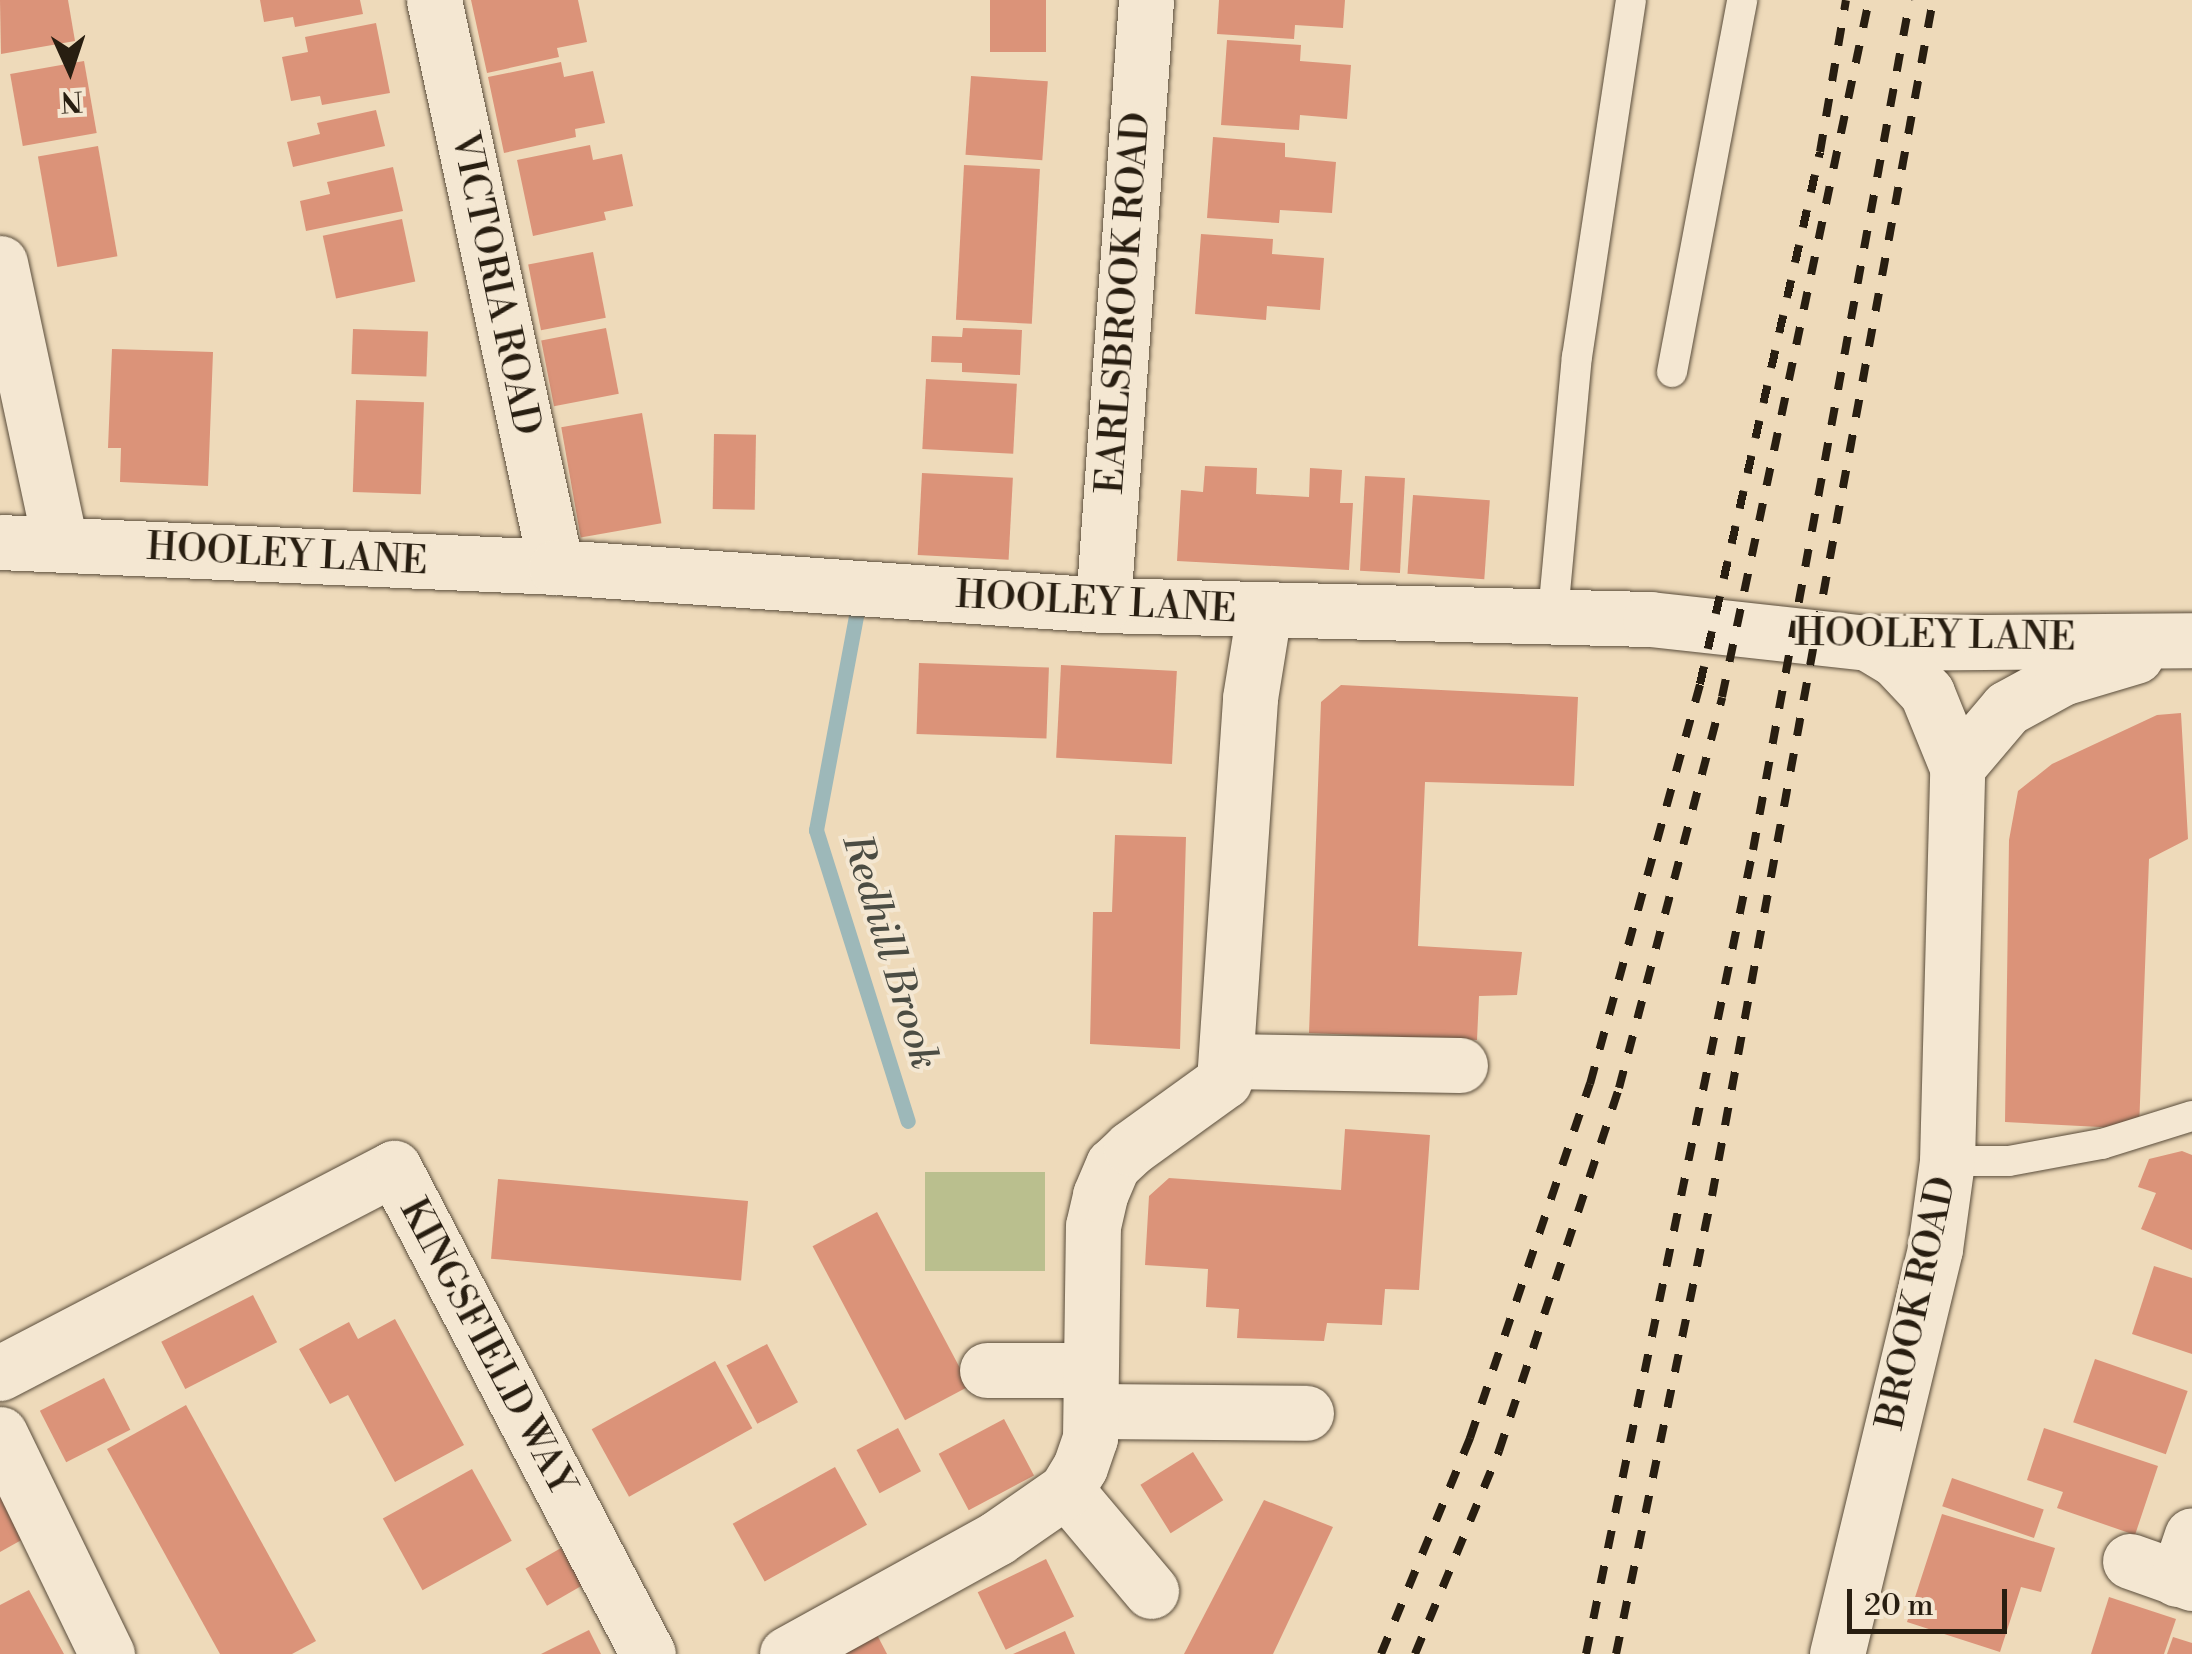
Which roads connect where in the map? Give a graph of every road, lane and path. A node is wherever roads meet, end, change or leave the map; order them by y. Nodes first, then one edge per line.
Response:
1 (434, 0) edge
2 (1146, 0) edge
3 (1631, 0) edge
4 (1742, 0) edge
5 (0, 263) edge
6 (1672, 372) dead end
7 (0, 542) edge
8 (60, 544) junction
9 (556, 567) junction
10 (1103, 606) junction
11 (1264, 612) junction
12 (1553, 614) junction
13 (2190, 640) edge
14 (1868, 643) junction
15 (1957, 767) junction
16 (1228, 1061) junction
17 (1460, 1064) dead end
18 (2192, 1116) edge
19 (1947, 1161) junction
20 (987, 1370) dead end
21 (0, 1373) edge
22 (1090, 1390) junction
23 (1306, 1412) dead end
24 (0, 1434) edge
25 (1066, 1490) junction
26 (1151, 1592) dead end
27 (1845, 1652) edge
28 (107, 1654) edge
29 (648, 1654) edge
30 (787, 1654) edge

1 - 9 street, VICTORIA ROAD
2 - 10 street, EARLSBROOK ROAD
3 - 12 lane
4 - 6 lane
5 - 8 street
7 - 8 street, HOOLEY LANE
8 - 9 street, HOOLEY LANE
9 - 10 street, HOOLEY LANE
10 - 11 street, HOOLEY LANE
11 - 12 street, HOOLEY LANE
11 - 16 street
12 - 14 street, HOOLEY LANE
13 - 14 street, HOOLEY LANE
13 - 15 street
14 - 15 street, BROOK ROAD
15 - 19 street, BROOK ROAD
16 - 17 street
16 - 22 street
18 - 19 lane
19 - 27 street, BROOK ROAD
20 - 22 street
21 - 29 street, KINGSFIELD WAY
22 - 23 street
22 - 25 street
24 - 28 street
25 - 26 street
25 - 30 street

